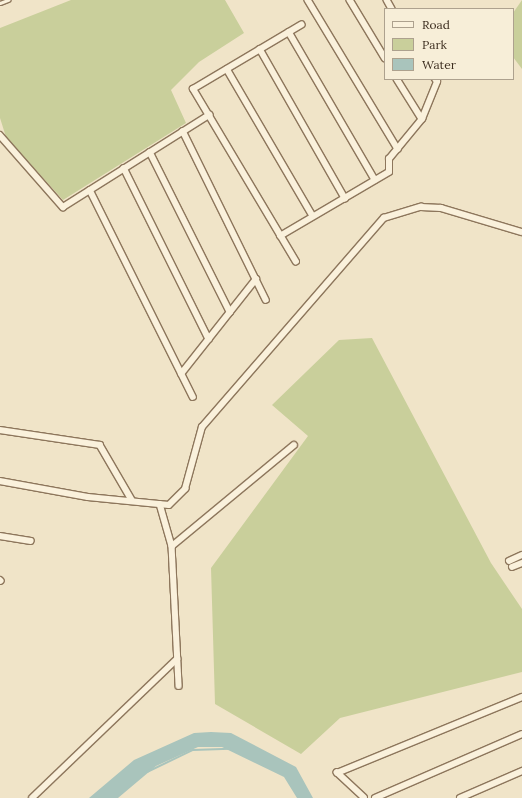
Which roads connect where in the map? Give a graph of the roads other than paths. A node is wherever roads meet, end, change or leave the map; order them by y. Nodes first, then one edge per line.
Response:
1 (8, 0) edge
2 (308, 0) edge
3 (350, 0) edge
4 (0, 3) edge
5 (301, 25) dead end
6 (289, 32) junction
7 (260, 49) junction
8 (384, 56) edge
9 (227, 69) junction
10 (398, 80) edge
11 (436, 80) edge
12 (208, 115) junction
13 (422, 119) junction
14 (183, 131) junction
15 (0, 135) edge
16 (398, 149) junction
17 (150, 152) junction
18 (124, 168) junction
19 (375, 180) junction
20 (90, 190) junction
21 (345, 198) junction
22 (313, 216) junction
23 (522, 232) edge
24 (280, 236) junction
25 (296, 262) dead end
26 (256, 279) junction
27 (266, 300) dead end
28 (230, 312) junction
29 (208, 339) junction
30 (182, 374) junction
31 (193, 397) dead end
32 (0, 430) edge
33 (294, 445) dead end
34 (0, 481) edge
35 (132, 500) junction
36 (160, 504) junction
37 (0, 536) edge
38 (32, 541) dead end
39 (172, 546) junction
40 (522, 555) edge
41 (509, 561) dead end
42 (522, 563) edge
43 (512, 567) dead end
44 (178, 659) junction
45 (179, 686) dead end
46 (522, 697) edge
47 (522, 734) edge
48 (522, 771) edge
49 (32, 798) edge
50 (364, 798) edge
51 (375, 798) edge
52 (460, 798) edge

1 - 4 lane
2 - 16 street
3 - 8 street
5 - 6 street
6 - 7 street
6 - 19 street
7 - 9 street
7 - 21 street
9 - 12 street
9 - 22 street
10 - 13 street
11 - 13 street
12 - 14 street
12 - 24 street
13 - 16 street
14 - 17 street
14 - 26 street
15 - 20 street
16 - 19 street
17 - 18 street
17 - 28 street
18 - 20 street
18 - 29 street
19 - 21 street
20 - 30 street
21 - 22 street
22 - 24 street
23 - 36 street
24 - 25 street
26 - 27 street
26 - 28 street
28 - 29 street
29 - 30 street
30 - 31 street
32 - 35 street
33 - 39 street
34 - 35 street
35 - 36 street
36 - 39 street
37 - 38 street
39 - 44 street
40 - 41 street
42 - 43 street
44 - 45 street
44 - 49 street
46 - 50 street
47 - 51 street
48 - 52 street

